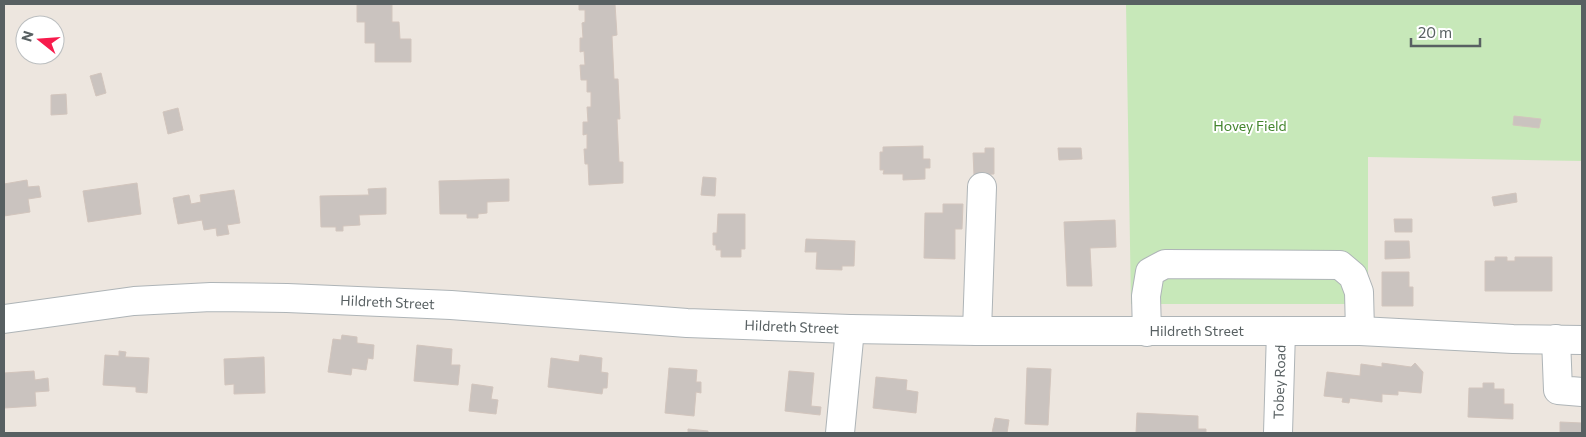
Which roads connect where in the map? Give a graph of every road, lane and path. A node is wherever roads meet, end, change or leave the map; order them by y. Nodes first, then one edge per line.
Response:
1 (982, 187) dead end
2 (4, 319) edge
3 (850, 328) junction
4 (977, 331) junction
5 (1281, 331) junction
6 (1360, 331) junction
7 (1147, 332) junction
8 (1569, 340) edge
9 (1582, 392) edge
10 (840, 433) edge
11 (1278, 433) edge

1 - 4 street
2 - 3 street, Hildreth Street
3 - 4 street, Hildreth Street
3 - 10 street
4 - 7 street, Hildreth Street
5 - 6 street, Hildreth Street
5 - 7 street, Hildreth Street
5 - 11 street, Tobey Road
6 - 7 street
6 - 8 street, Hildreth Street
8 - 9 street

